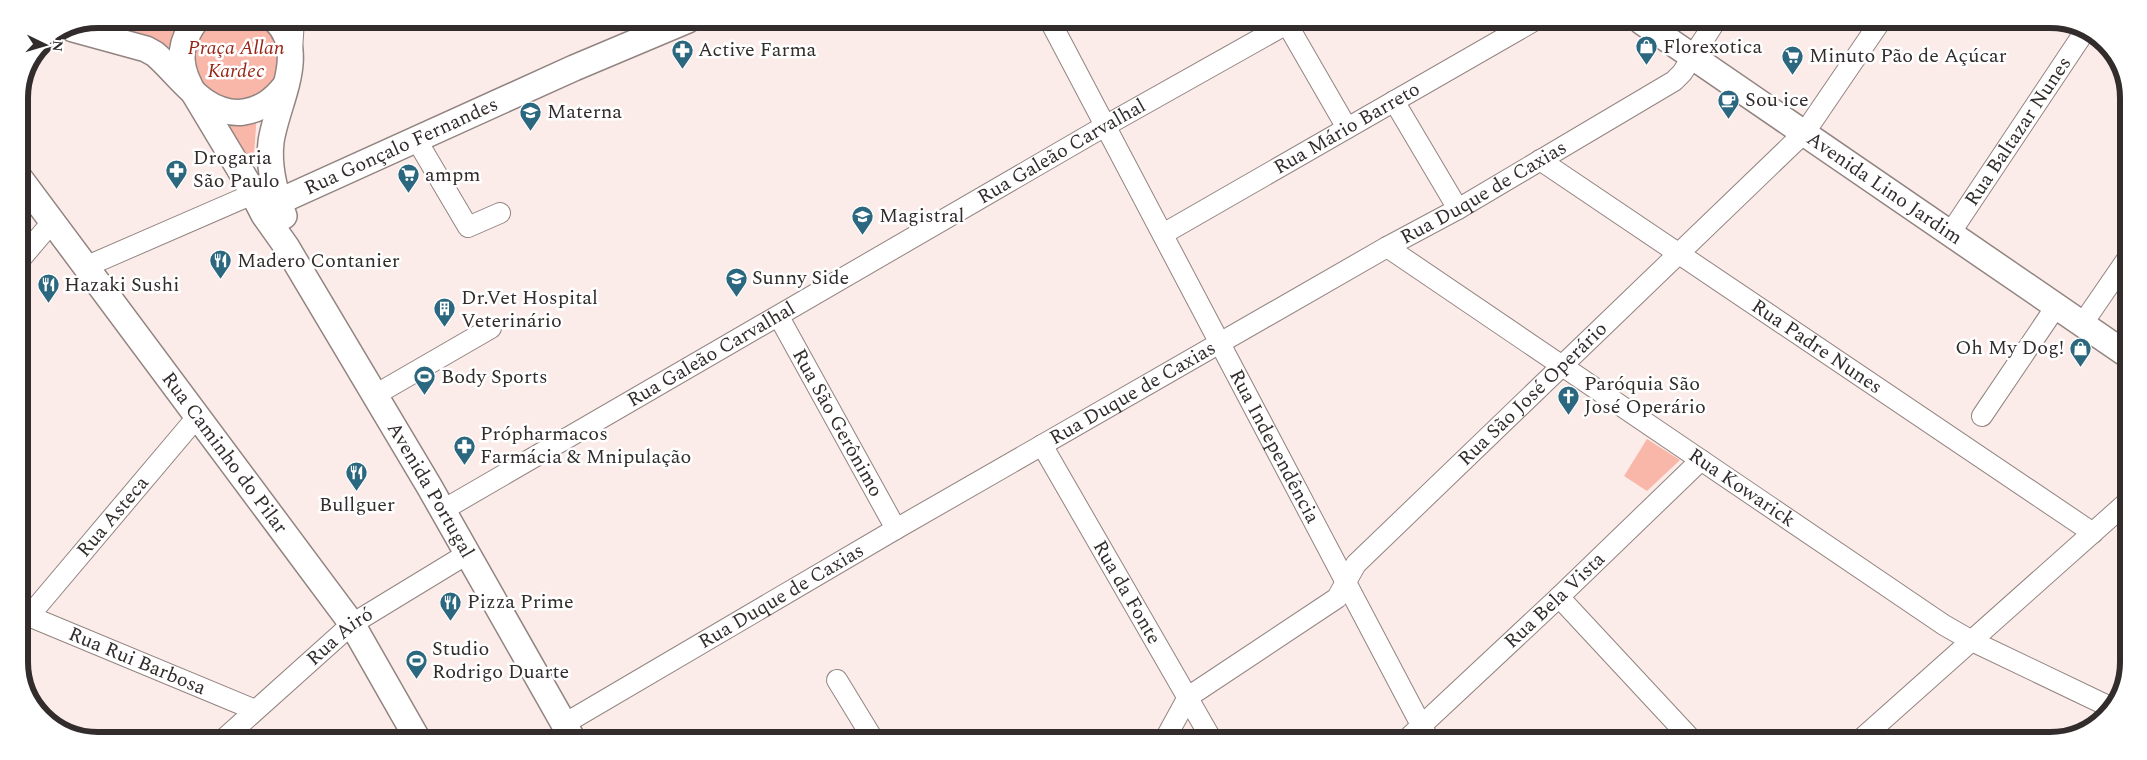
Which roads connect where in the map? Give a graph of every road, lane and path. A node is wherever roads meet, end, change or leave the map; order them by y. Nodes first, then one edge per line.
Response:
1 (191, 28) edge
2 (280, 28) edge
3 (294, 28) edge
4 (669, 28) edge
5 (1054, 28) edge
6 (1280, 28) edge
7 (1292, 28) edge
8 (1522, 28) edge
9 (1651, 28) edge
10 (1711, 28) edge
11 (1876, 28) edge
12 (79, 31) edge
13 (2082, 36) edge
14 (292, 56) junction
15 (1693, 56) junction
16 (285, 86) junction
17 (191, 89) junction
18 (1394, 101) junction
19 (1105, 126) junction
20 (1347, 128) junction
21 (1805, 132) junction
22 (416, 139) junction
23 (1540, 160) junction
24 (250, 187) junction
25 (28, 189) edge
26 (278, 202) junction
27 (1458, 209) junction
28 (500, 212) dead end
29 (52, 222) junction
30 (1951, 232) junction
31 (1163, 234) junction
32 (286, 246) junction
33 (1387, 247) junction
34 (28, 250) edge
35 (1681, 254) junction
36 (85, 267) junction
37 (2119, 270) edge
38 (2057, 305) junction
39 (779, 317) junction
40 (2082, 323) junction
41 (491, 328) dead end
42 (1220, 342) junction
43 (2119, 349) edge
44 (1562, 366) junction
45 (375, 395) junction
46 (1982, 416) dead end
47 (196, 417) junction
48 (1042, 445) junction
49 (1701, 460) junction
50 (2120, 509) edge
51 (443, 510) junction
52 (896, 529) junction
53 (2093, 533) junction
54 (468, 554) junction
55 (1346, 583) junction
56 (1559, 597) junction
57 (28, 609) edge
58 (28, 616) edge
59 (352, 624) junction
60 (1972, 641) junction
61 (837, 680) dead end
62 (1188, 698) junction
63 (2105, 705) edge
64 (255, 710) junction
65 (568, 731) edge
66 (232, 732) edge
67 (414, 732) edge
68 (869, 732) edge
69 (1169, 732) edge
70 (1207, 732) edge
71 (1425, 732) edge
72 (1686, 732) edge
73 (1869, 732) edge

1 - 17 main road, Avenida Portugal
2 - 14 main road
3 - 14 street
4 - 22 main road, Rua Gonçalo Fernandes
5 - 19 street, Rua Independência
6 - 19 street, Rua Galeão Carvalhal
7 - 20 street
8 - 18 street, Rua Mário Barreto
9 - 15 main road, Avenida Lino Jardim
10 - 15 street, Rua Duque de Caxias
11 - 21 street, Rua São José Operário
12 - 17 main road
13 - 30 street, Rua Baltazar Nunes
14 - 16 main road
15 - 21 main road, Avenida Lino Jardim
15 - 23 street, Rua Duque de Caxias
16 - 17 main road
16 - 26 main road
17 - 24 main road, Avenida Portugal
18 - 20 street, Rua Mário Barreto
18 - 27 street
19 - 31 street, Rua Independência
19 - 39 street, Rua Galeão Carvalhal
20 - 31 street, Rua Mário Barreto
21 - 30 main road, Avenida Lino Jardim
21 - 35 street, Rua São José Operário
22 - 26 main road, Rua Gonçalo Fernandes
22 - 28 street
23 - 27 street, Rua Duque de Caxias
23 - 35 street, Rua Padre Nunes
24 - 26 main road
24 - 32 main road, Avenida Portugal
24 - 36 street
25 - 29 main road, Rua Caminho do Pilar
26 - 32 main road
27 - 33 street, Rua Duque de Caxias
29 - 34 street
29 - 36 main road, Rua Caminho do Pilar
30 - 38 main road, Avenida Lino Jardim
31 - 42 street, Rua Independência
32 - 45 main road, Avenida Portugal
33 - 42 street, Rua Duque de Caxias
33 - 44 street, Rua Kowarick
35 - 44 street, Rua São José Operário
35 - 53 street, Rua Padre Nunes
36 - 47 main road, Rua Caminho do Pilar
37 - 40 street
38 - 40 main road, Avenida Lino Jardim
38 - 46 street
39 - 51 street, Rua Galeão Carvalhal
39 - 52 street, Rua São Gerônimo
40 - 43 main road, Avenida Lino Jardim
41 - 45 street
42 - 48 street, Rua Duque de Caxias
42 - 55 street, Rua Independência
44 - 49 street, Rua Kowarick
44 - 55 street, Rua São José Operário
45 - 51 main road, Avenida Portugal
47 - 57 street, Rua Asteca
47 - 59 main road, Rua Caminho do Pilar
48 - 52 street, Rua Duque de Caxias
48 - 62 street, Rua da Fonte
49 - 56 street, Rua Bela Vista
49 - 60 street, Rua Kowarick
50 - 53 street
51 - 54 main road, Avenida Portugal
52 - 65 street, Rua Duque de Caxias
53 - 60 street
54 - 59 street, Rua Airó
54 - 65 main road, Avenida Portugal
55 - 62 street, Rua São José Operário
55 - 71 street, Rua Independência
56 - 71 street, Rua Bela Vista
56 - 72 street
58 - 64 street, Rua Rui Barbosa
59 - 64 street, Rua Airó
59 - 67 main road, Rua Caminho do Pilar
60 - 63 street, Rua Kowarick
60 - 73 street
61 - 68 street
62 - 69 street, Rua São José Operário
62 - 70 street, Rua da Fonte
64 - 66 street, Rua Airó

